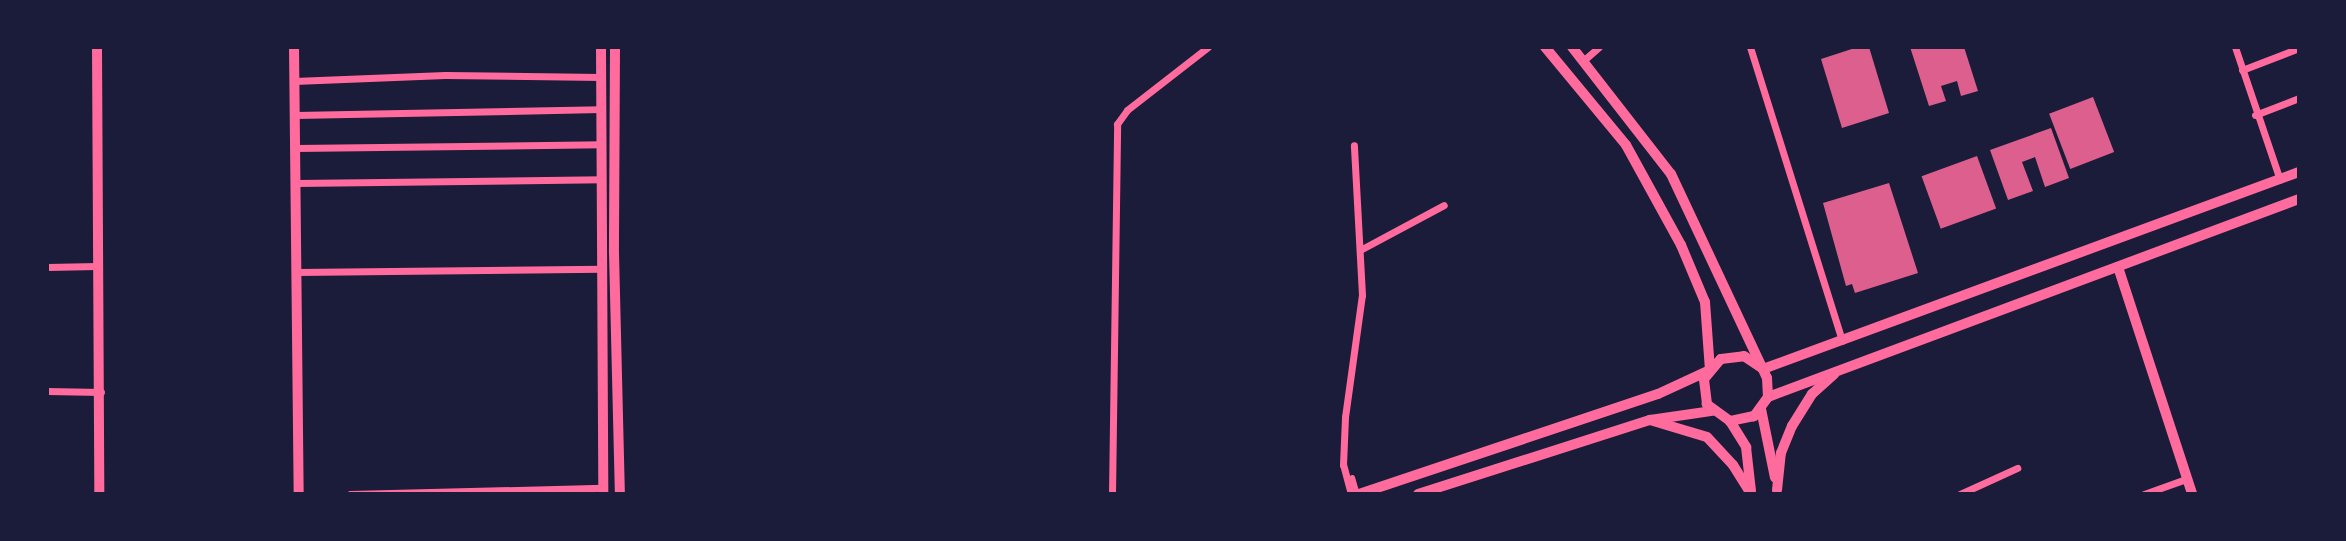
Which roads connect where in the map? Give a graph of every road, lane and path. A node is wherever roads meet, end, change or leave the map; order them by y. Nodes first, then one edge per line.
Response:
1 (97, 47) edge
2 (294, 47) edge
3 (601, 47) edge
4 (615, 47) edge
5 (1209, 47) edge
6 (1545, 47) edge
7 (1572, 47) edge
8 (1599, 47) edge
9 (1750, 47) edge
10 (2235, 47) edge
11 (2299, 48) edge
12 (1584, 60) junction
13 (2242, 70) junction
14 (600, 77) junction
15 (294, 81) junction
16 (2299, 98) edge
17 (601, 109) junction
18 (295, 115) junction
19 (2255, 115) junction
20 (602, 144) junction
21 (1354, 145) dead end
22 (295, 148) junction
23 (2299, 173) edge
24 (602, 179) junction
25 (2280, 180) junction
26 (296, 183) junction
27 (2299, 199) edge
28 (1444, 205) dead end
29 (1360, 250) junction
30 (97, 266) junction
31 (47, 267) edge
32 (2118, 267) junction
33 (602, 269) junction
34 (297, 272) junction
35 (1842, 341) junction
36 (1763, 369) junction
37 (1710, 370) junction
38 (1838, 370) junction
39 (47, 391) edge
40 (101, 392) junction
41 (1768, 397) junction
42 (1761, 409) junction
43 (1712, 411) junction
44 (1650, 420) junction
45 (1730, 421) junction
46 (2017, 468) dead end
47 (1352, 477) dead end
48 (2186, 479) junction
49 (603, 491) edge
50 (1377, 491) edge
51 (1777, 492) edge
52 (620, 493) edge
53 (99, 494) edge
54 (299, 494) edge
55 (350, 494) edge
56 (1112, 494) edge
57 (1350, 494) edge
58 (1358, 494) edge
59 (1419, 494) edge
60 (1751, 494) edge
61 (1960, 494) edge
62 (2144, 494) edge
63 (2192, 494) edge

1 - 30 street
2 - 15 street
3 - 14 street
4 - 52 street
5 - 56 street
6 - 37 main road
7 - 12 main road
8 - 12 street
9 - 35 street
10 - 13 street
11 - 13 street
12 - 36 main road
13 - 19 street
14 - 15 street
14 - 17 street
15 - 18 street
16 - 19 street
17 - 18 street
17 - 20 street
18 - 22 street
19 - 25 street
20 - 22 street
20 - 24 street
21 - 29 street
22 - 26 street
23 - 25 main road
24 - 26 street
24 - 33 street
25 - 35 main road
26 - 34 street
27 - 32 main road
28 - 29 street
29 - 57 street
30 - 31 street
30 - 40 street
32 - 38 main road
32 - 48 street
33 - 34 street
33 - 49 street
34 - 54 street
35 - 36 main road
36 - 37 main road
36 - 41 main road
37 - 43 main road
37 - 50 street
38 - 41 main road
38 - 51 main road
39 - 40 street
40 - 53 street
41 - 42 main road
42 - 45 main road
42 - 51 main road
43 - 44 street
43 - 45 main road
44 - 59 street
44 - 60 main road
45 - 60 main road
46 - 61 street
47 - 58 street
48 - 62 street
48 - 63 street
49 - 55 street
50 - 58 street

